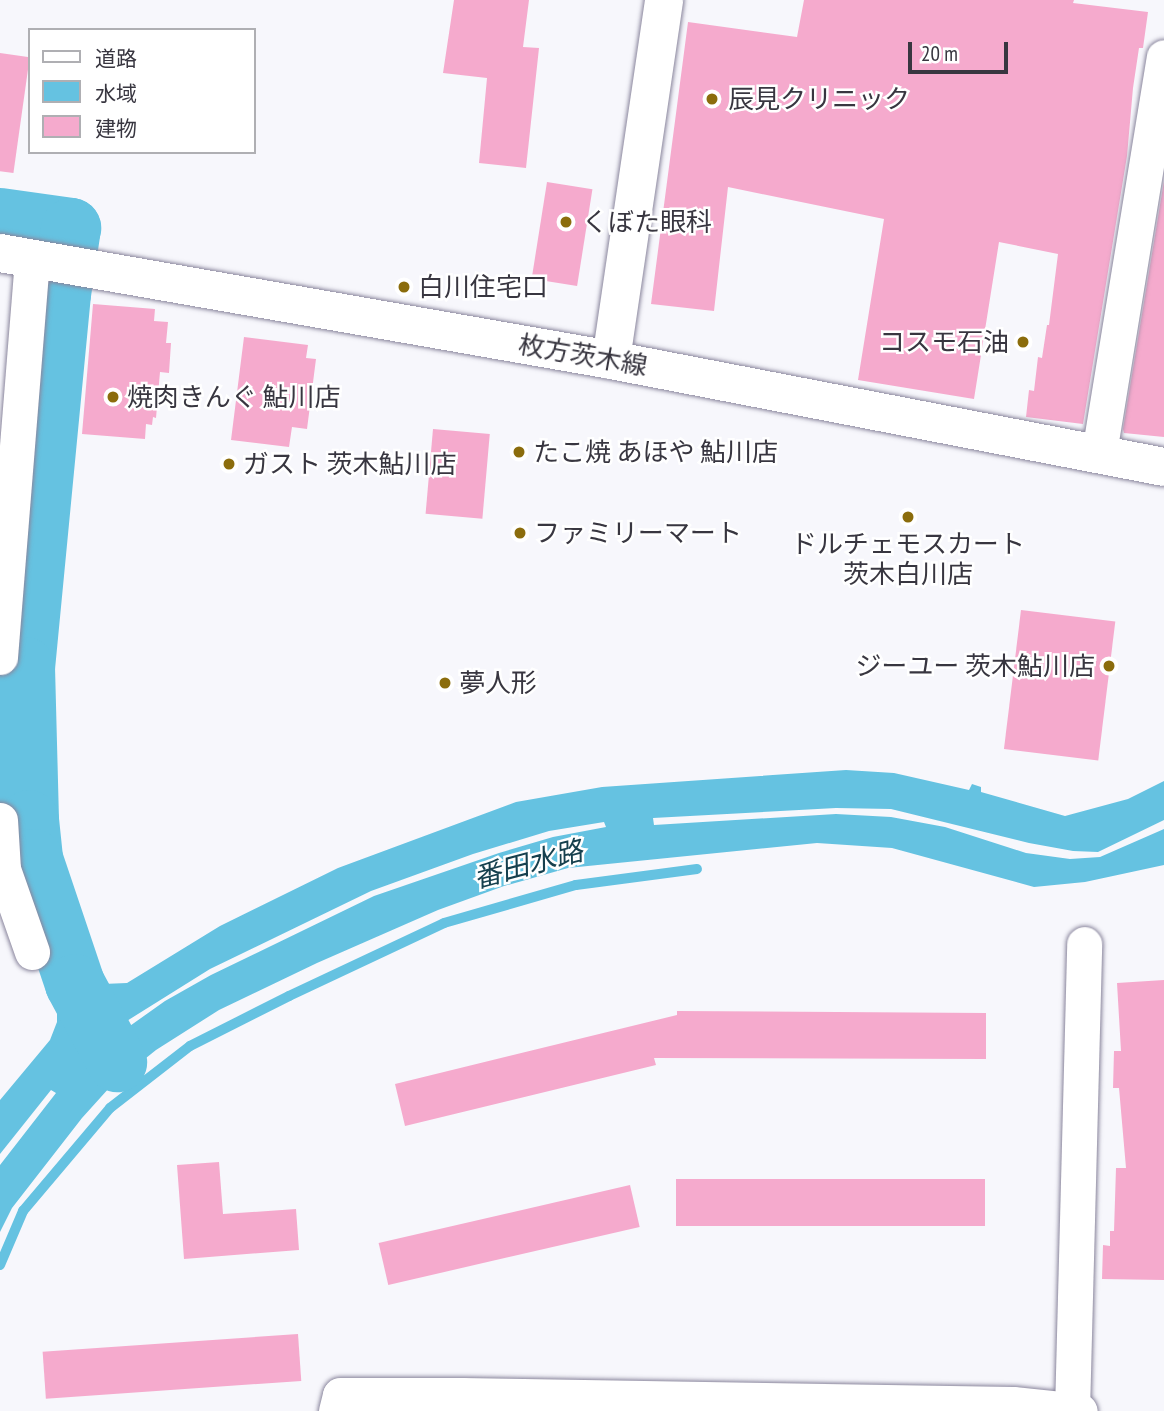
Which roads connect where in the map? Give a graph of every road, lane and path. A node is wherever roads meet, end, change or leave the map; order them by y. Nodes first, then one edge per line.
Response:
1 (664, 0) edge
2 (1164, 57) edge
3 (26, 257) edge
4 (611, 360) junction
5 (1099, 453) junction
6 (1164, 467) edge
7 (0, 657) edge
8 (0, 820) edge
9 (1084, 944) dead end
10 (32, 952) dead end
11 (336, 1411) edge
12 (1075, 1411) edge

1 - 4 main road
2 - 5 street
3 - 4 main road, 枚方茨木線
3 - 7 street
4 - 5 main road, 枚方茨木線
5 - 6 main road, 枚方茨木線
8 - 10 street
9 - 12 street
11 - 12 street

